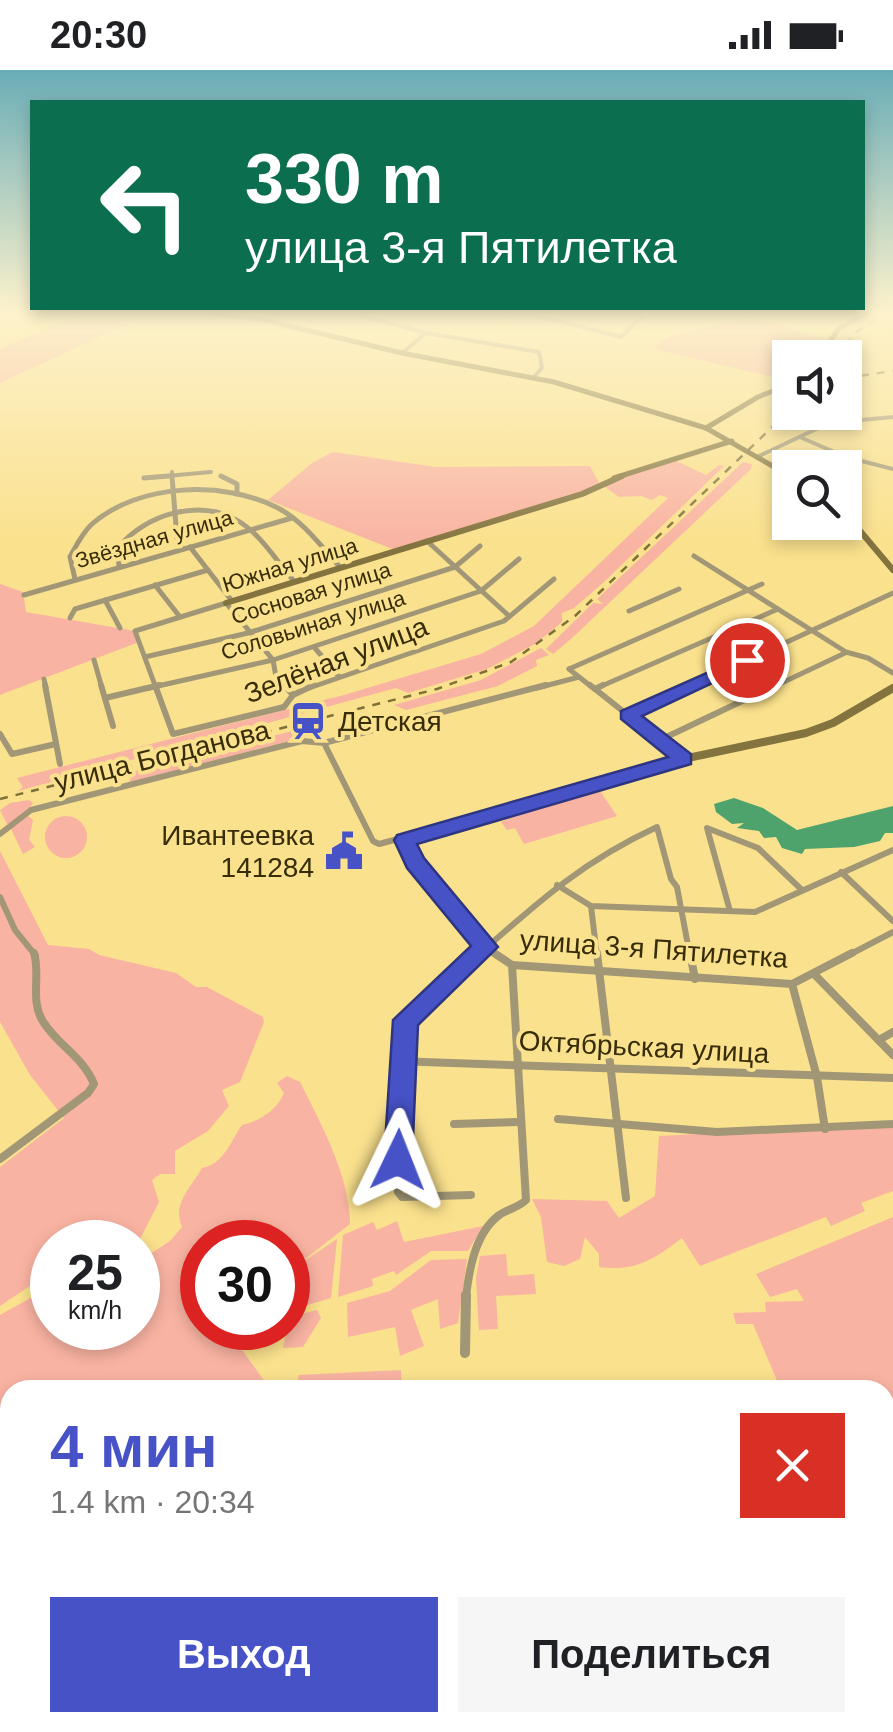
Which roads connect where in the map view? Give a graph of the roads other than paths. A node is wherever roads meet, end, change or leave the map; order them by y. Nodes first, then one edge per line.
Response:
1 (578, 391) edge
2 (772, 391) edge
3 (893, 417) edge
4 (696, 424) junction
5 (714, 428) junction
6 (801, 437) junction
7 (732, 440) junction
8 (832, 450) edge
9 (757, 458) junction
10 (862, 460) edge
11 (893, 462) edge
12 (772, 466) edge
13 (884, 466) junction
14 (893, 470) edge
15 (172, 472) junction
16 (211, 472) dead end
17 (221, 476) dead end
18 (144, 478) dead end
19 (175, 494) junction
20 (237, 494) junction
21 (176, 514) junction
22 (293, 518) junction
23 (249, 531) junction
24 (862, 533) edge
25 (426, 542) junction
26 (480, 546) dead end
27 (187, 548) junction
28 (694, 556) dead end
29 (518, 560) dead end
30 (119, 567) junction
31 (340, 567) junction
32 (455, 567) junction
33 (208, 570) junction
34 (893, 570) edge
35 (554, 578) dead end
36 (75, 579) junction
37 (294, 582) junction
38 (762, 584) dead end
39 (154, 585) junction
40 (679, 589) dead end
41 (748, 589) junction
42 (481, 591) junction
43 (893, 592) edge
44 (24, 595) dead end
45 (105, 600) junction
46 (229, 602) junction
47 (779, 608) junction
48 (629, 611) dead end
49 (508, 614) junction
50 (70, 618) dead end
51 (180, 618) junction
52 (120, 628) dead end
53 (812, 630) junction
54 (248, 632) junction
55 (314, 646) junction
56 (846, 652) junction
57 (144, 657) junction
58 (94, 660) dead end
59 (274, 660) junction
60 (893, 673) edge
61 (338, 675) junction
62 (579, 677) junction
63 (44, 679) dead end
64 (156, 687) junction
65 (893, 688) edge
66 (595, 689) junction
67 (293, 696) junction
68 (105, 698) junction
69 (628, 715) junction
70 (113, 726) dead end
71 (0, 734) edge
72 (660, 740) junction
73 (324, 743) junction
74 (56, 744) junction
75 (684, 759) junction
76 (60, 764) dead end
77 (0, 834) edge
78 (409, 836) junction
79 (893, 850) edge
80 (841, 872) junction
81 (557, 884) junction
82 (802, 890) junction
83 (0, 897) edge
84 (591, 906) junction
85 (682, 908) junction
86 (730, 911) junction
87 (893, 920) edge
88 (893, 932) edge
89 (486, 947) junction
90 (512, 964) junction
91 (598, 972) junction
92 (814, 975) junction
93 (695, 980) junction
94 (792, 984) junction
95 (893, 1032) edge
96 (879, 1040) junction
97 (893, 1055) edge
98 (398, 1061) junction
99 (516, 1064) junction
100 (611, 1069) junction
101 (817, 1077) junction
102 (893, 1078) edge
103 (558, 1119) dead end
104 (619, 1121) junction
105 (520, 1122) junction
106 (454, 1124) dead end
107 (893, 1124) edge
108 (825, 1129) junction
109 (0, 1159) edge
110 (471, 1195) dead end
111 (626, 1198) dead end
112 (465, 1353) dead end

1 - 4 street
2 - 5 street
3 - 6 street
4 - 5 street
4 - 5 street
5 - 7 street
6 - 8 street
6 - 9 street
7 - 9 street
7 - 25 street, Южная улица
9 - 12 street
10 - 13 street
11 - 13 street
13 - 14 street
15 - 16 street
15 - 18 street
15 - 19 street
17 - 20 street
19 - 20 street
19 - 21 street
19 - 36 street
20 - 22 street
21 - 23 street
21 - 27 street
21 - 30 street
22 - 23 street, Звёздная улица
22 - 31 street
23 - 27 street, Звёздная улица
23 - 37 street
24 - 34 street
25 - 31 street, Южная улица
25 - 32 street
26 - 32 street, Сосновая улица
27 - 30 street, Звёздная улица
27 - 33 street
28 - 41 street
29 - 42 street, Соловьиная улица
30 - 36 street, Звёздная улица
31 - 37 street, Южная улица
32 - 42 street
32 - 54 street, Сосновая улица
33 - 39 street
33 - 46 street
35 - 49 street, Зелёная улица
36 - 44 street, Звёздная улица
37 - 46 street, Южная улица
38 - 41 street
39 - 45 street
39 - 51 street
40 - 48 street
41 - 47 street
41 - 62 street
42 - 49 street
42 - 55 street, Соловьиная улица
43 - 53 street
45 - 50 street
45 - 52 street
46 - 51 street, Южная улица
46 - 54 street
47 - 53 street
47 - 66 street
49 - 61 street, Зелёная улица
51 - 57 street, Южная улица
53 - 56 street
53 - 69 street
54 - 57 street, Сосновая улица
54 - 59 street
55 - 59 street, Соловьиная улица
55 - 61 street
56 - 60 street
56 - 72 street
57 - 64 street
58 - 68 street
59 - 64 street, Соловьиная улица
59 - 67 street
61 - 67 street, Зелёная улица
62 - 66 street
62 - 73 street, улица Богданова
63 - 74 street
64 - 67 street, Зелёная улица
64 - 68 street, Соловьиная улица
65 - 75 street
66 - 69 street
68 - 70 street
69 - 72 street
71 - 74 street
72 - 75 street
73 - 77 street, улица Богданова
73 - 78 street
74 - 76 street
75 - 78 street
78 - 89 street, улица 3-я Пятилетка
79 - 80 street
80 - 82 street
80 - 87 street
81 - 84 street
81 - 85 street
81 - 89 street
82 - 86 street
82 - 86 street
83 - 109 street
84 - 85 street
84 - 91 street
85 - 86 street
85 - 93 street
88 - 92 street, улица 3-я Пятилетка
89 - 90 street, улица 3-я Пятилетка
89 - 98 street
90 - 91 street, улица 3-я Пятилетка
90 - 99 street
91 - 93 street, улица 3-я Пятилетка
91 - 100 street
92 - 94 street, улица 3-я Пятилетка
92 - 96 street
93 - 94 street, улица 3-я Пятилетка
94 - 101 street
95 - 96 street
96 - 97 street
98 - 99 street, Октябрьская улица
98 - 110 street
99 - 100 street, Октябрьская улица
99 - 105 street
100 - 101 street, Октябрьская улица
100 - 104 street
101 - 102 street, Октябрьская улица
101 - 108 street
103 - 104 street
104 - 108 street
104 - 111 street
105 - 106 street
105 - 112 street
107 - 108 street

